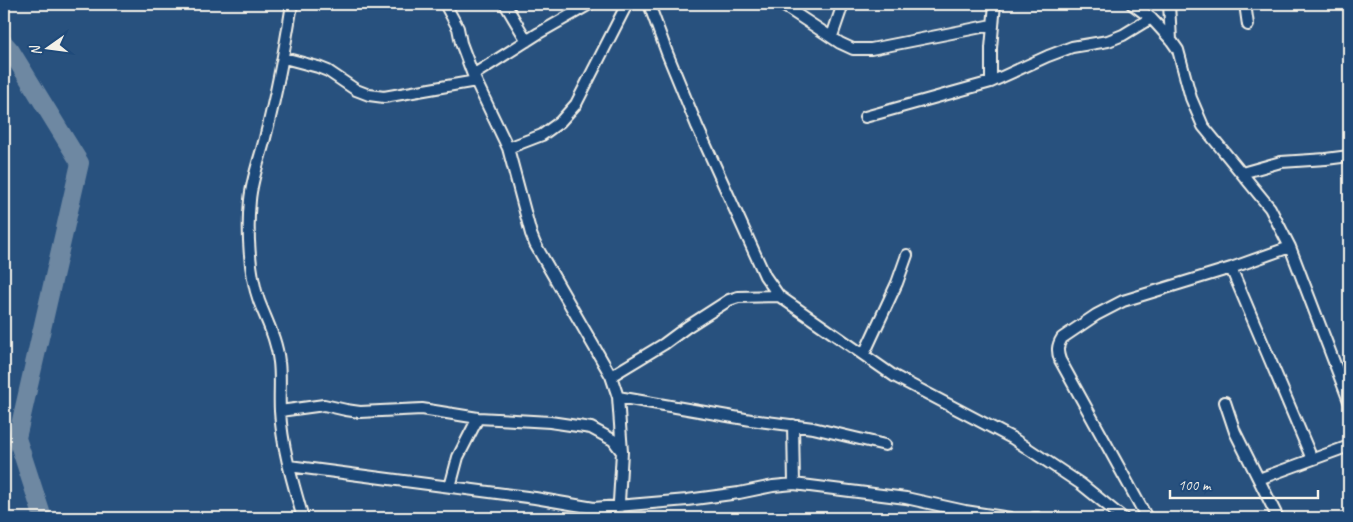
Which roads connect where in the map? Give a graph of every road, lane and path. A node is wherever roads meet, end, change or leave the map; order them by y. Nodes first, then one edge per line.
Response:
1 (292, 4) edge
2 (445, 4) edge
3 (505, 4) edge
4 (590, 4) edge
5 (626, 4) edge
6 (649, 4) edge
7 (781, 4) edge
8 (843, 4) edge
9 (995, 4) edge
10 (1132, 4) edge
11 (1170, 4) edge
12 (1245, 4) edge
13 (1151, 18) junction
14 (992, 24) junction
15 (1248, 26) dead end
16 (832, 36) junction
17 (1171, 40) junction
18 (527, 41) junction
19 (284, 58) junction
20 (474, 78) junction
21 (991, 82) junction
22 (865, 117) dead end
23 (508, 148) junction
24 (1349, 156) edge
25 (1242, 173) junction
26 (1290, 247) junction
27 (907, 255) dead end
28 (1231, 268) junction
29 (779, 296) junction
30 (864, 354) junction
31 (611, 376) junction
32 (618, 397) junction
33 (1349, 400) edge
34 (1225, 402) dead end
35 (280, 411) junction
36 (478, 418) junction
37 (793, 426) junction
38 (885, 446) dead end
39 (1349, 446) edge
40 (622, 452) junction
41 (1312, 459) junction
42 (289, 466) junction
43 (1259, 479) junction
44 (794, 484) junction
45 (450, 487) junction
46 (619, 507) junction
47 (303, 518) edge
48 (618, 518) edge
49 (1010, 518) edge
50 (1034, 518) edge
51 (1038, 518) edge
52 (1123, 518) edge
53 (1147, 518) edge
54 (1278, 518) edge

1 - 19 street
2 - 20 street
3 - 18 street
4 - 18 street
5 - 23 street
6 - 29 street
7 - 16 street
8 - 16 street
9 - 14 street
10 - 13 street
11 - 17 street
12 - 15 street
13 - 17 street
13 - 21 street
14 - 16 street
14 - 21 street
17 - 25 street
18 - 20 street
19 - 20 street
19 - 35 street
20 - 23 street
21 - 22 street
23 - 31 street
24 - 25 street
25 - 26 street
26 - 28 street
26 - 33 street
27 - 30 street
28 - 41 street
28 - 53 street
29 - 30 street
29 - 31 street
30 - 52 street
31 - 32 street
32 - 37 street
32 - 40 street
34 - 43 street
35 - 36 street
35 - 42 street
36 - 40 street
36 - 45 street
37 - 38 street
37 - 44 street
39 - 41 street
40 - 46 street
41 - 43 street
42 - 45 street
42 - 47 street
43 - 54 street
44 - 46 street
44 - 49 street
45 - 46 street
46 - 48 street
50 - 51 street

